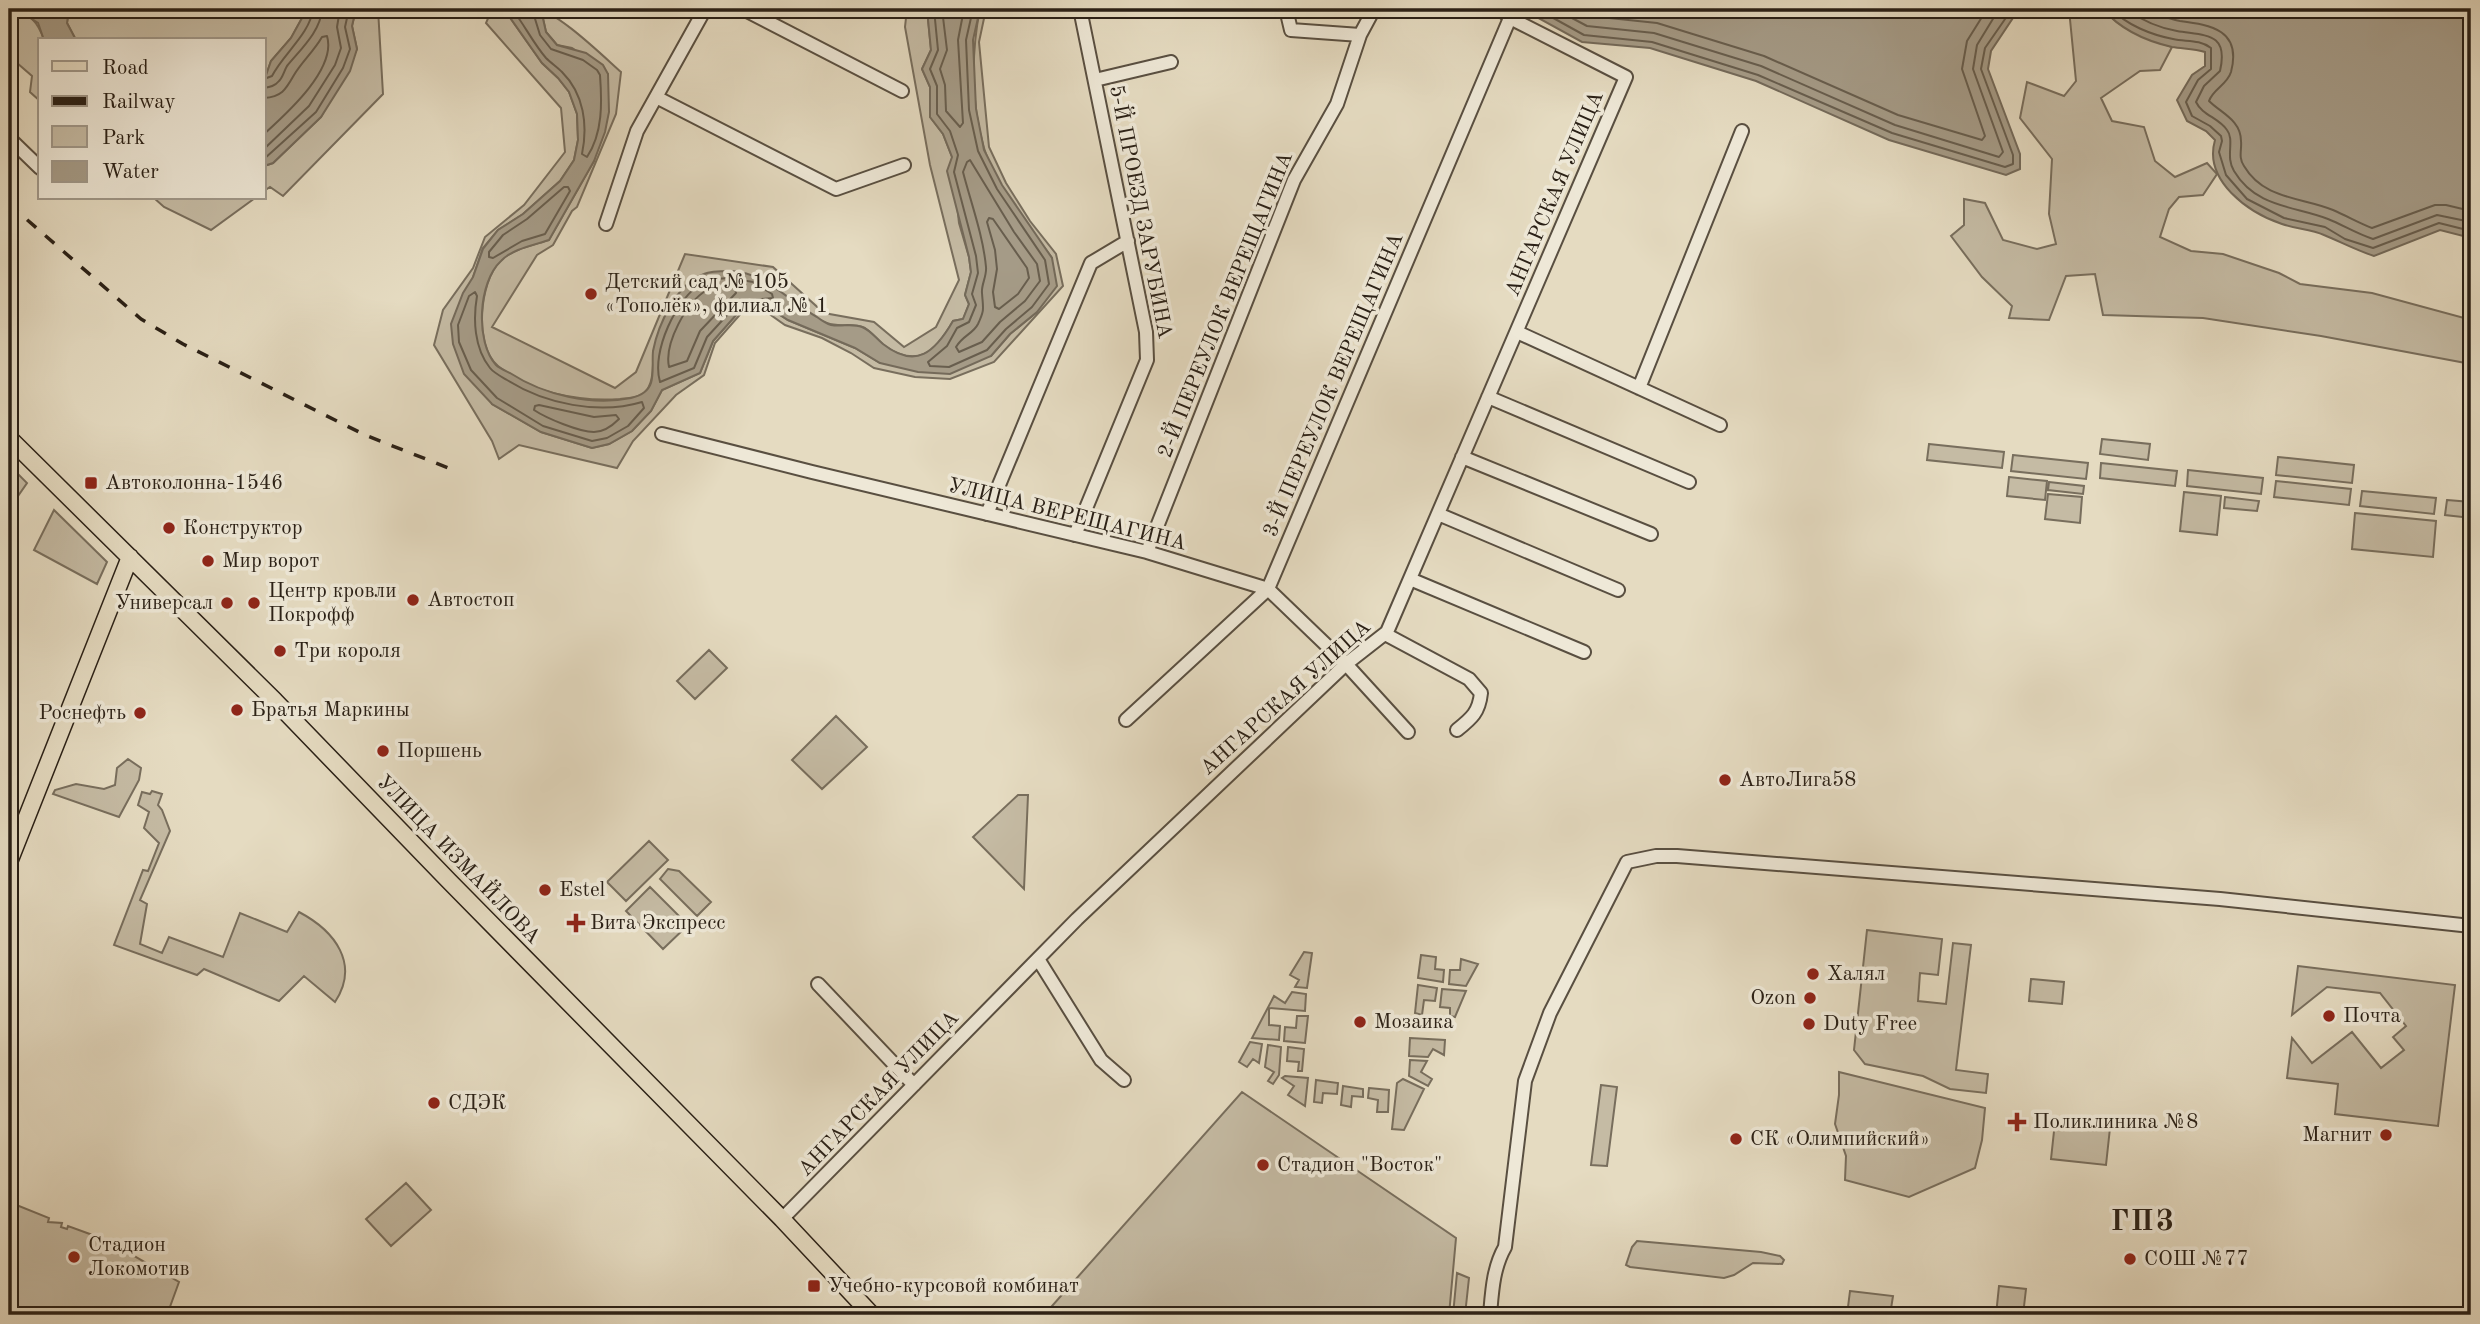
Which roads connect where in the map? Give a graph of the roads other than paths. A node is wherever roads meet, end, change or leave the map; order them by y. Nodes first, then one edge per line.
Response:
1 (705, 9) edge
2 (743, 9) edge
3 (1080, 9) edge
4 (1286, 9) edge
5 (1374, 9) edge
6 (1505, 14) edge
7 (1360, 35) junction
8 (1171, 62) dead end
9 (1095, 80) junction
10 (902, 91) dead end
11 (656, 97) junction
12 (1742, 131) dead end
13 (9, 138) edge
14 (904, 165) dead end
15 (38, 166) edge
16 (606, 224) dead end
17 (1128, 241) junction
18 (1517, 332) junction
19 (1639, 388) junction
20 (1488, 397) junction
21 (1720, 425) dead end
22 (662, 434) dead end
23 (9, 438) edge
24 (1462, 457) junction
25 (1689, 482) dead end
26 (987, 514) junction
27 (1438, 514) junction
28 (1651, 534) dead end
29 (1075, 535) junction
30 (1147, 552) junction
31 (130, 557) junction
32 (1410, 579) junction
33 (1268, 589) junction
34 (1618, 590) dead end
35 (1385, 634) junction
36 (1584, 652) dead end
37 (1346, 664) junction
38 (1126, 720) dead end
39 (1457, 730) dead end
40 (1408, 732) dead end
41 (9, 862) edge
42 (2471, 926) edge
43 (1038, 958) junction
44 (818, 984) dead end
45 (1124, 1080) dead end
46 (914, 1085) junction
47 (782, 1219) junction
48 (872, 1315) edge
49 (1490, 1315) edge

1 - 11 street
2 - 10 street
3 - 9 street, 5-Й ПРОЕЗД ЗАРУБИНА
4 - 7 street
5 - 7 street, 2-Й ПЕРЕУЛОК ВЕРЕЩАГИНА
6 - 18 street, АНГАРСКАЯ УЛИЦА
6 - 33 street, 3-Й ПЕРЕУЛОК ВЕРЕЩАГИНА
7 - 30 street, 2-Й ПЕРЕУЛОК ВЕРЕЩАГИНА
8 - 9 street
9 - 17 street, 5-Й ПРОЕЗД ЗАРУБИНА
11 - 14 street
11 - 16 street
12 - 19 street
13 - 15 street
17 - 26 street
17 - 29 street, 5-Й ПРОЕЗД ЗАРУБИНА
18 - 19 street
18 - 20 street, АНГАРСКАЯ УЛИЦА
19 - 21 street
20 - 24 street, АНГАРСКАЯ УЛИЦА
20 - 25 street
22 - 26 street, УЛИЦА ВЕРЕЩАГИНА
23 - 31 main road, УЛИЦА ИЗМАЙЛОВА
24 - 27 street, АНГАРСКАЯ УЛИЦА
24 - 28 street
26 - 29 street, УЛИЦА ВЕРЕЩАГИНА
27 - 32 street, АНГАРСКАЯ УЛИЦА
27 - 34 street
29 - 30 street, УЛИЦА ВЕРЕЩАГИНА
30 - 33 street, УЛИЦА ВЕРЕЩАГИНА
31 - 41 main road
31 - 47 main road, УЛИЦА ИЗМАЙЛОВА
32 - 35 street, АНГАРСКАЯ УЛИЦА
32 - 36 street
33 - 37 street, УЛИЦА ВЕРЕЩАГИНА
33 - 38 street, 3-Й ПЕРЕУЛОК ВЕРЕЩАГИНА
35 - 37 street, АНГАРСКАЯ УЛИЦА
35 - 39 street
37 - 40 street, УЛИЦА ВЕРЕЩАГИНА
37 - 43 street, АНГАРСКАЯ УЛИЦА
42 - 49 street
43 - 45 street
43 - 46 street, АНГАРСКАЯ УЛИЦА
44 - 46 street
46 - 47 street, АНГАРСКАЯ УЛИЦА
47 - 48 main road, УЛИЦА ИЗМАЙЛОВА

